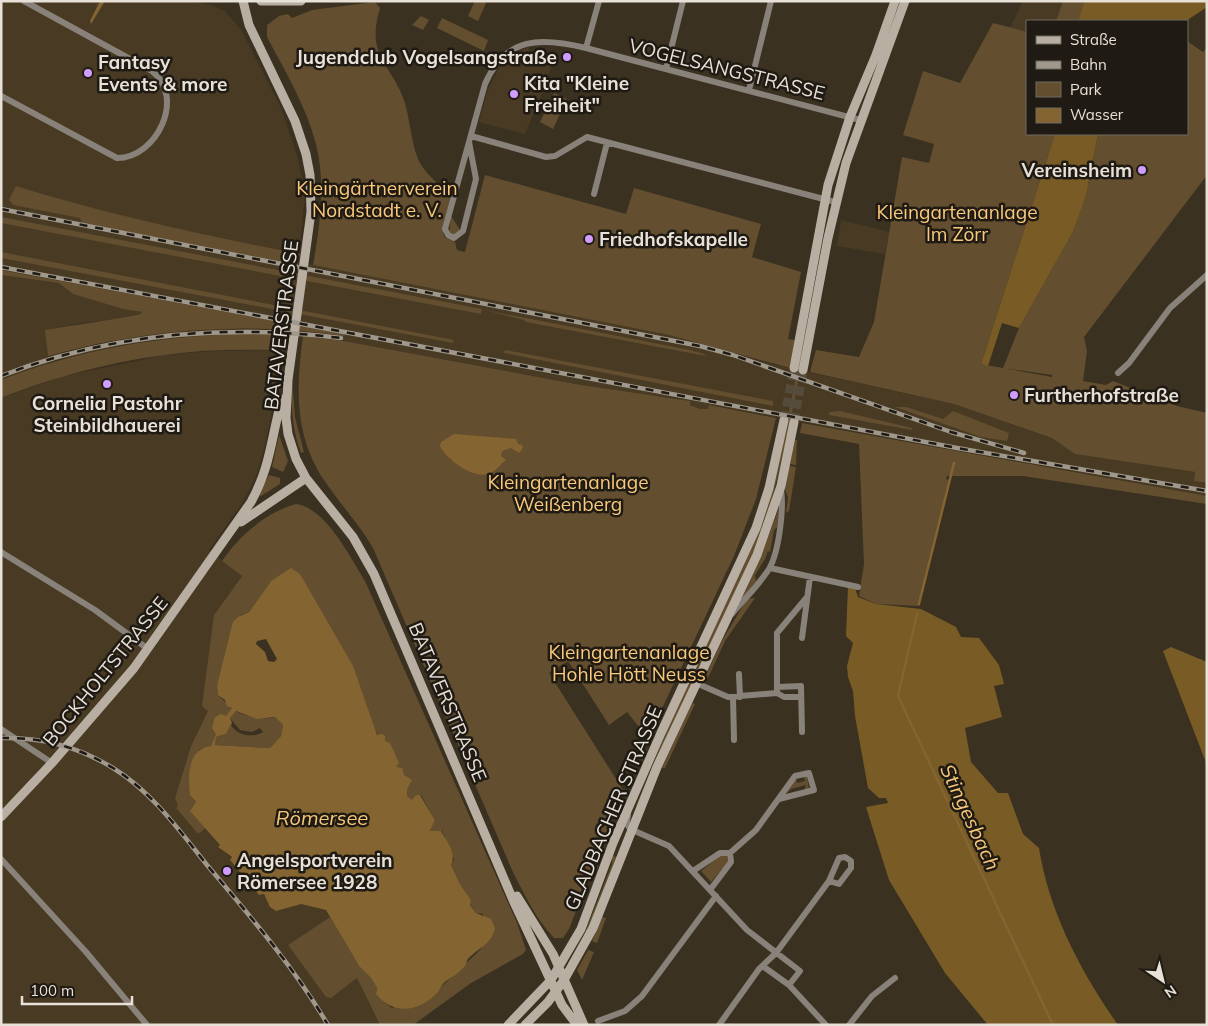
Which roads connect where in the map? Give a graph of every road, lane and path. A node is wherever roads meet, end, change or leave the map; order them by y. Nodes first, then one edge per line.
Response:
1 (24, 1) edge
2 (243, 1) edge
3 (261, 1) edge
4 (301, 1) edge
5 (599, 1) edge
6 (683, 1) edge
7 (771, 1) edge
8 (895, 1) edge
9 (905, 1) edge
10 (586, 48) junction
11 (666, 69) junction
12 (749, 90) junction
13 (1, 96) edge
14 (850, 116) junction
15 (860, 120) junction
16 (470, 139) junction
17 (607, 143) junction
18 (594, 194) dead end
19 (824, 199) junction
20 (835, 202) junction
21 (1207, 274) edge
22 (1118, 373) dead end
23 (288, 380) junction
24 (784, 420) tunnel mouth
25 (794, 422) tunnel mouth
26 (306, 478) junction
27 (781, 486) junction
28 (226, 539) junction
29 (1, 552) edge
30 (770, 568) junction
31 (810, 577) junction
32 (858, 587) dead end
33 (807, 597) junction
34 (726, 621) junction
35 (802, 638) dead end
36 (148, 649) junction
37 (739, 674) dead end
38 (696, 683) junction
39 (777, 690) junction
40 (736, 697) junction
41 (801, 697) junction
42 (1, 729) edge
43 (802, 732) dead end
44 (734, 740) dead end
45 (52, 763) junction
46 (632, 798) junction
47 (779, 799) junction
48 (1, 817) edge
49 (630, 829) junction
50 (730, 853) junction
51 (1, 859) edge
52 (693, 871) junction
53 (828, 881) dead end
54 (508, 884) junction
55 (710, 890) junction
56 (716, 896) junction
57 (776, 953) junction
58 (560, 967) junction
59 (764, 967) junction
60 (895, 978) dead end
61 (551, 980) junction
62 (564, 980) junction
63 (789, 985) junction
64 (556, 992) junction
65 (598, 1021) dead end
66 (147, 1025) edge
67 (508, 1025) edge
68 (525, 1025) edge
69 (577, 1025) edge
70 (584, 1025) edge
71 (720, 1025) edge
72 (826, 1025) edge
73 (849, 1025) edge

1 - 13 street
2 - 23 main road, BATAVERSTRASSE
3 - 4 main road
5 - 10 street
6 - 11 street
7 - 12 street
8 - 14 main road
9 - 15 main road
10 - 11 street, VOGELSANGSTRASSE
10 - 16 street, VOGELSANGSTRASSE
11 - 12 street, VOGELSANGSTRASSE
12 - 14 street, VOGELSANGSTRASSE
14 - 15 street, VOGELSANGSTRASSE
14 - 19 main road
15 - 20 main road
16 - 16 street, VOGELSANGSTRASSE
16 - 17 street
17 - 18 street
17 - 19 street
19 - 20 street
19 - 20 main road
21 - 22 street
23 - 26 main road, BATAVERSTRASSE
23 - 28 main road, BOCKHOLTSTRASSE
24 - 46 main road, GLADBACHER STRASSE
25 - 27 main road, GLADBACHER STRASSE
26 - 28 main road, BOCKHOLTSTRASSE
26 - 54 main road, BATAVERSTRASSE
27 - 30 street, GLADBACHER STRASSE
27 - 34 main road, GLADBACHER STRASSE
28 - 36 main road, BOCKHOLTSTRASSE
29 - 36 street
30 - 31 street
30 - 34 street, GLADBACHER STRASSE
31 - 32 street
31 - 33 street
33 - 35 street
33 - 39 street
34 - 38 main road, GLADBACHER STRASSE
36 - 45 main road, BOCKHOLTSTRASSE
37 - 40 street
38 - 40 street
38 - 49 main road, GLADBACHER STRASSE
39 - 40 street
39 - 41 street
39 - 41 street
40 - 44 street
41 - 43 street
42 - 45 street
45 - 48 main road, BOCKHOLTSTRASSE
46 - 49 street
46 - 58 main road, GLADBACHER STRASSE
47 - 47 street
47 - 50 street
49 - 52 street
49 - 62 main road, GLADBACHER STRASSE
50 - 52 street
50 - 55 street
51 - 66 street
52 - 55 street
53 - 57 street
54 - 58 main road, BATAVERSTRASSE
54 - 61 main road, BATAVERSTRASSE
55 - 56 street
56 - 57 street
56 - 65 street
57 - 59 street
57 - 63 street
58 - 61 main road, GLADBACHER STRASSE
58 - 62 main road, BATAVERSTRASSE
59 - 63 street
59 - 71 street
60 - 73 street
61 - 64 main road, BATAVERSTRASSE
61 - 67 main road, GLADBACHER STRASSE
62 - 64 main road, GLADBACHER STRASSE
62 - 70 main road, BATAVERSTRASSE
63 - 72 street
64 - 68 main road, GLADBACHER STRASSE
64 - 69 main road, BATAVERSTRASSE

